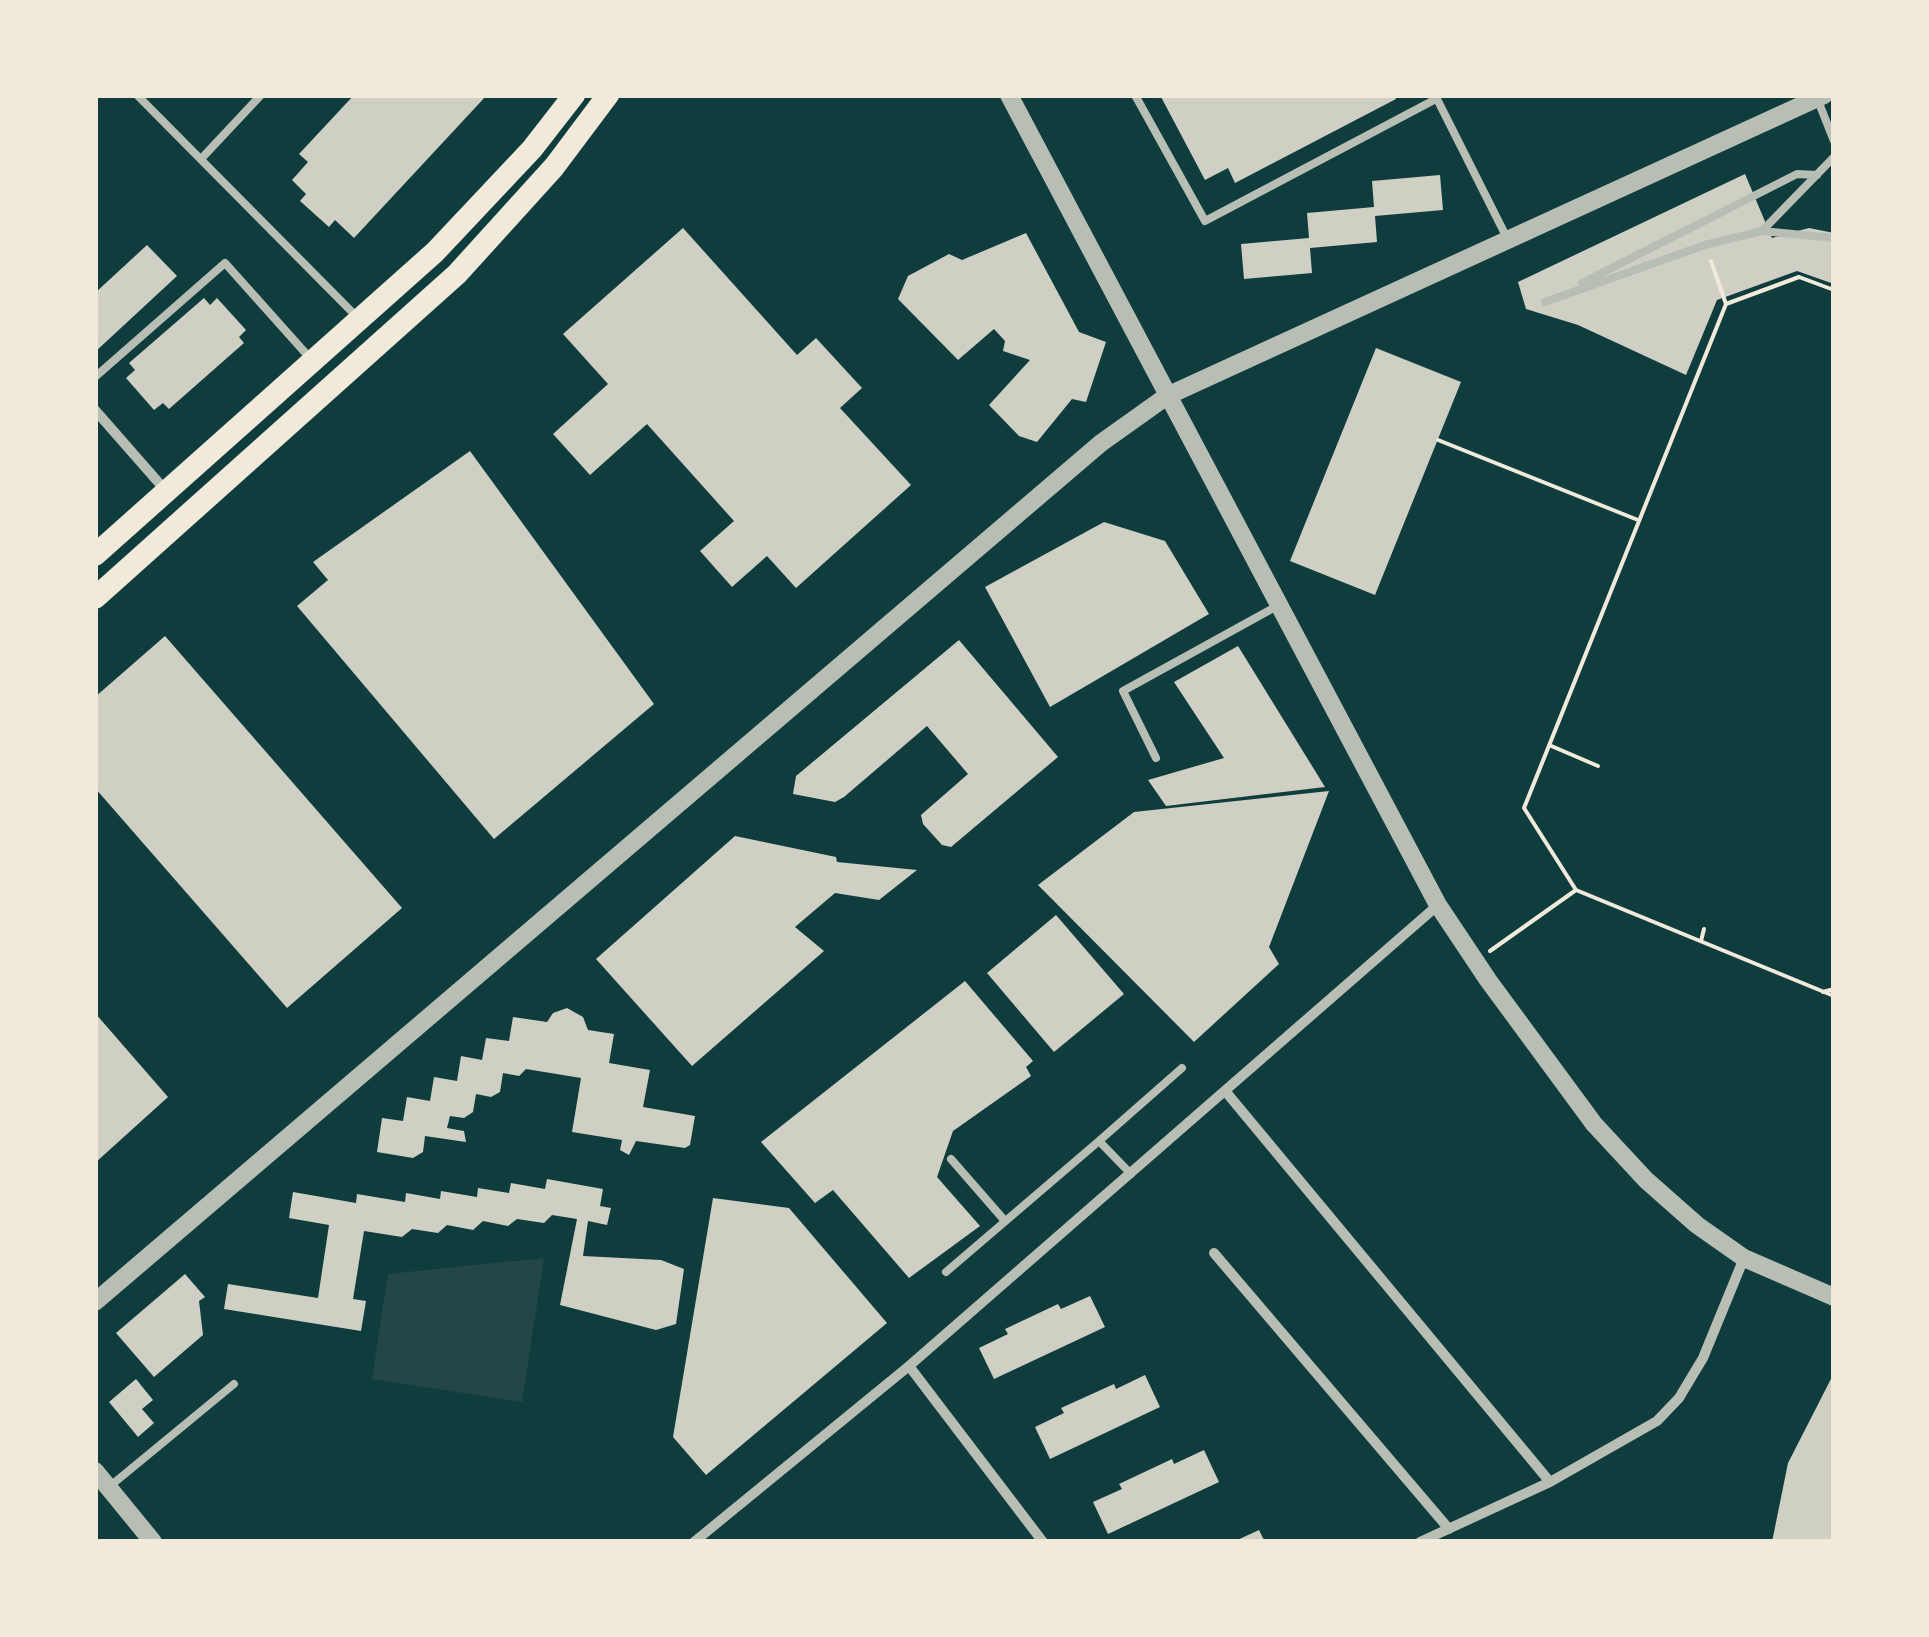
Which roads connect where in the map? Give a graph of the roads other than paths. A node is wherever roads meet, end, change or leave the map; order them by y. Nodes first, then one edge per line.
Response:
1 (137, 95) edge
2 (261, 95) edge
3 (574, 95) edge
4 (608, 95) edge
5 (1009, 95) edge
6 (1135, 95) edge
7 (1436, 97) edge
8 (1820, 97) edge
9 (1834, 141) edge
10 (1834, 158) edge
11 (201, 160) junction
12 (1817, 175) junction
13 (1762, 231) junction
14 (1834, 238) edge
15 (1508, 240) junction
16 (1582, 284) dead end
17 (1545, 302) dead end
18 (360, 319) junction
19 (312, 361) junction
20 (95, 377) edge
21 (1167, 396) junction
22 (95, 410) edge
23 (166, 491) junction
24 (95, 555) edge
25 (95, 598) edge
26 (1279, 605) junction
27 (1156, 758) dead end
28 (1438, 906) junction
29 (1182, 1068) dead end
30 (1226, 1092) junction
31 (1099, 1141) junction
32 (952, 1159) dead end
33 (1131, 1174) junction
34 (1005, 1221) junction
35 (1214, 1253) dead end
36 (1744, 1258) junction
37 (946, 1272) dead end
38 (1834, 1297) edge
39 (95, 1302) edge
40 (909, 1366) junction
41 (234, 1384) dead end
42 (95, 1471) edge
43 (1550, 1482) junction
44 (109, 1487) junction
45 (1449, 1529) junction
46 (153, 1542) edge
47 (694, 1542) edge
48 (1043, 1542) edge
49 (1420, 1542) edge

1 - 11 lane
2 - 11 lane
3 - 18 main road
4 - 25 main road
5 - 21 street
6 - 7 lane
7 - 15 lane
8 - 9 lane
8 - 15 street
10 - 12 lane
11 - 18 lane
12 - 13 lane
12 - 16 lane
13 - 14 lane
13 - 17 lane
15 - 21 street
18 - 19 main road
19 - 20 lane
19 - 23 main road
21 - 26 street
21 - 39 street
22 - 23 street
23 - 24 main road
26 - 27 lane
26 - 28 street
28 - 30 street
28 - 36 street
29 - 31 lane
30 - 33 street
30 - 43 street
31 - 33 lane
31 - 34 lane
32 - 34 lane
33 - 40 street
34 - 37 lane
35 - 45 street
36 - 38 street
36 - 43 street
40 - 47 street
40 - 48 street
41 - 44 lane
42 - 44 street
43 - 45 street
44 - 46 street
45 - 49 street

